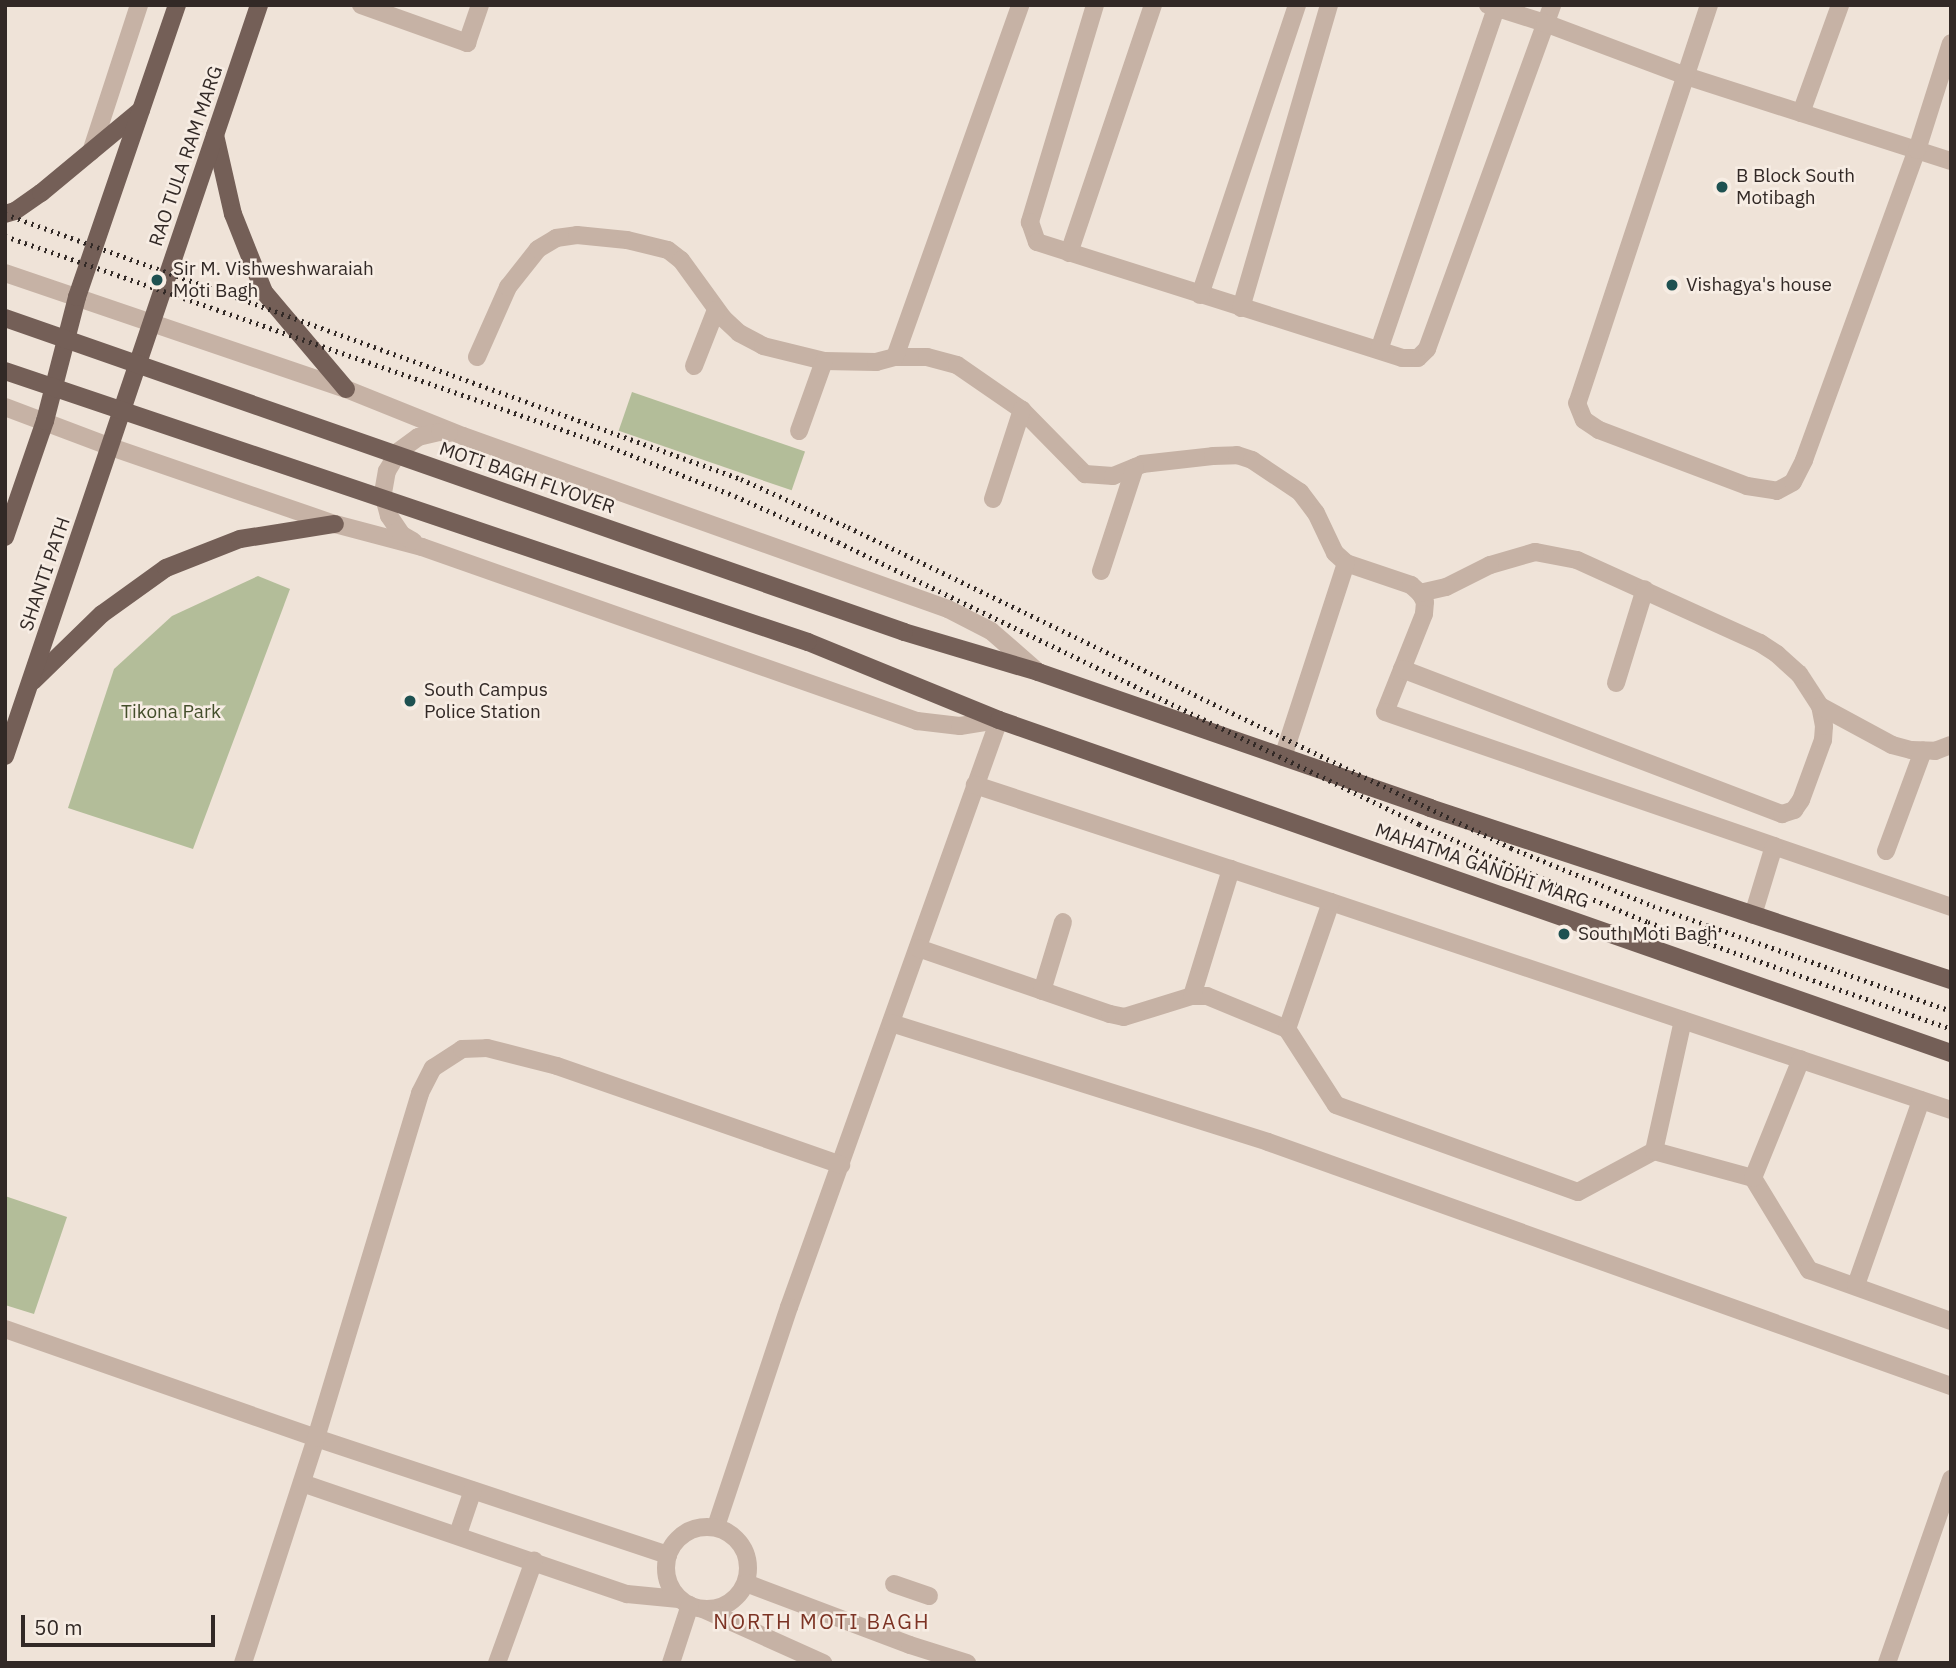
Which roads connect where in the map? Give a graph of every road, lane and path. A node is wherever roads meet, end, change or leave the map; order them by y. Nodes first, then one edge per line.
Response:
1 (139, 5) edge
2 (177, 5) edge
3 (259, 5) edge
4 (361, 5) edge
5 (480, 5) edge
6 (1020, 5) edge
7 (1095, 5) edge
8 (1153, 5) edge
9 (1297, 5) edge
10 (1329, 5) edge
11 (1552, 5) edge
12 (1709, 5) edge
13 (1840, 5) edge
14 (1494, 6) edge
15 (1545, 23) junction
16 (1951, 43) edge
17 (1686, 76) junction
18 (142, 109) junction
19 (1801, 113) junction
20 (215, 135) junction
21 (1917, 150) junction
22 (91, 152) junction
23 (1951, 161) edge
24 (5, 214) edge
25 (1069, 254) junction
26 (5, 273) edge
27 (1200, 295) junction
28 (76, 297) junction
29 (1241, 308) junction
30 (716, 310) junction
31 (5, 318) edge
32 (153, 321) junction
33 (1379, 350) junction
34 (477, 357) dead end
35 (895, 357) junction
36 (824, 361) junction
37 (694, 366) dead end
38 (5, 371) edge
39 (345, 389) junction
40 (5, 407) edge
41 (1022, 410) junction
42 (45, 421) junction
43 (799, 431) dead end
44 (463, 436) junction
45 (111, 447) junction
46 (1135, 467) junction
47 (993, 499) dead end
48 (335, 524) junction
49 (5, 537) edge
50 (422, 547) junction
51 (1346, 563) junction
52 (1101, 571) dead end
53 (1645, 589) junction
54 (1420, 593) junction
55 (1402, 669) junction
56 (1038, 672) junction
57 (1616, 683) dead end
58 (28, 685) junction
59 (1819, 706) junction
60 (999, 720) junction
61 (1951, 745) edge
62 (1923, 751) junction
63 (5, 755) edge
64 (1283, 757) junction
65 (975, 785) junction
66 (1774, 846) junction
67 (1886, 850) dead end
68 (1231, 869) junction
69 (1331, 902) junction
70 (1951, 907) edge
71 (1753, 915) junction
72 (1063, 922) dead end
73 (918, 948) junction
74 (1951, 980) edge
75 (1042, 991) junction
76 (1192, 996) junction
77 (1683, 1020) junction
78 (891, 1023) junction
79 (1287, 1029) junction
80 (1951, 1053) edge
81 (1801, 1059) junction
82 (1921, 1100) junction
83 (1951, 1110) edge
84 (1654, 1151) junction
85 (841, 1165) junction
86 (1753, 1178) junction
87 (1856, 1285) junction
88 (1951, 1321) edge
89 (5, 1329) edge
90 (1951, 1386) edge
91 (316, 1438) junction
92 (1951, 1479) edge
93 (302, 1483) junction
94 (473, 1490) junction
95 (716, 1527) junction
96 (458, 1534) junction
97 (668, 1555) junction
98 (534, 1561) junction
99 (746, 1583) junction
100 (894, 1584) dead end
101 (929, 1596) dead end
102 (691, 1604) junction
103 (959, 1662) edge
104 (243, 1663) edge
105 (497, 1663) edge
106 (671, 1663) edge
107 (823, 1663) edge
108 (1887, 1663) edge

1 - 22 street
2 - 18 main road
3 - 20 main road, RAO TULA RAM MARG
4 - 5 street
6 - 35 street
7 - 25 street
8 - 25 street
9 - 27 street
10 - 29 street
11 - 15 street
12 - 17 street
13 - 19 street
14 - 15 street
14 - 33 street
15 - 17 street
15 - 33 street
16 - 21 street
17 - 19 street
17 - 21 street
18 - 22 main road
18 - 28 main road
19 - 21 street
20 - 32 main road, RAO TULA RAM MARG
20 - 39 main road
21 - 23 street
22 - 24 main road
25 - 27 street
26 - 28 street
27 - 29 street
28 - 32 street
28 - 42 main road
29 - 33 street
30 - 34 street
30 - 36 street
30 - 37 street
31 - 56 main road, MOTI BAGH FLYOVER, bridge
32 - 39 street
32 - 45 main road, RAO TULA RAM MARG
35 - 36 street
35 - 41 street
36 - 43 street
38 - 60 main road, bridge
39 - 44 street
40 - 42 street
41 - 46 street
41 - 47 street
42 - 45 street
42 - 49 main road
44 - 50 street
44 - 56 street
45 - 48 street
45 - 58 main road, SHANTI PATH
46 - 51 street
46 - 52 street
48 - 50 street
48 - 58 main road
50 - 60 street
51 - 54 street
51 - 64 street
53 - 54 street
53 - 57 street
53 - 59 street
54 - 55 street
55 - 59 street
55 - 66 street
56 - 64 main road, MAHATMA GANDHI MARG
58 - 63 main road, SHANTI PATH
59 - 62 street
60 - 65 street
60 - 80 main road, MAHATMA GANDHI MARG
61 - 62 street
62 - 67 street
64 - 71 main road, MAHATMA GANDHI MARG
65 - 68 street
65 - 73 street
66 - 70 street
66 - 71 street
68 - 69 street
68 - 76 street
69 - 77 street
69 - 79 street
71 - 74 main road, MAHATMA GANDHI MARG
72 - 75 street
73 - 75 street
73 - 78 street
75 - 76 street
76 - 79 street
77 - 81 street
77 - 84 street
78 - 85 street
78 - 90 street
79 - 84 street
81 - 82 street
81 - 86 street
82 - 83 street
82 - 87 street
84 - 86 street
85 - 91 street
85 - 95 street
86 - 87 street
87 - 88 street
89 - 91 street
91 - 93 street
91 - 94 street
92 - 108 street
93 - 96 street
93 - 104 street
94 - 96 street
94 - 97 street
95 - 97 street
95 - 99 street
96 - 98 street
97 - 102 street
98 - 102 street
98 - 105 street
99 - 102 street
99 - 103 street
100 - 101 street
102 - 106 street
102 - 107 street

